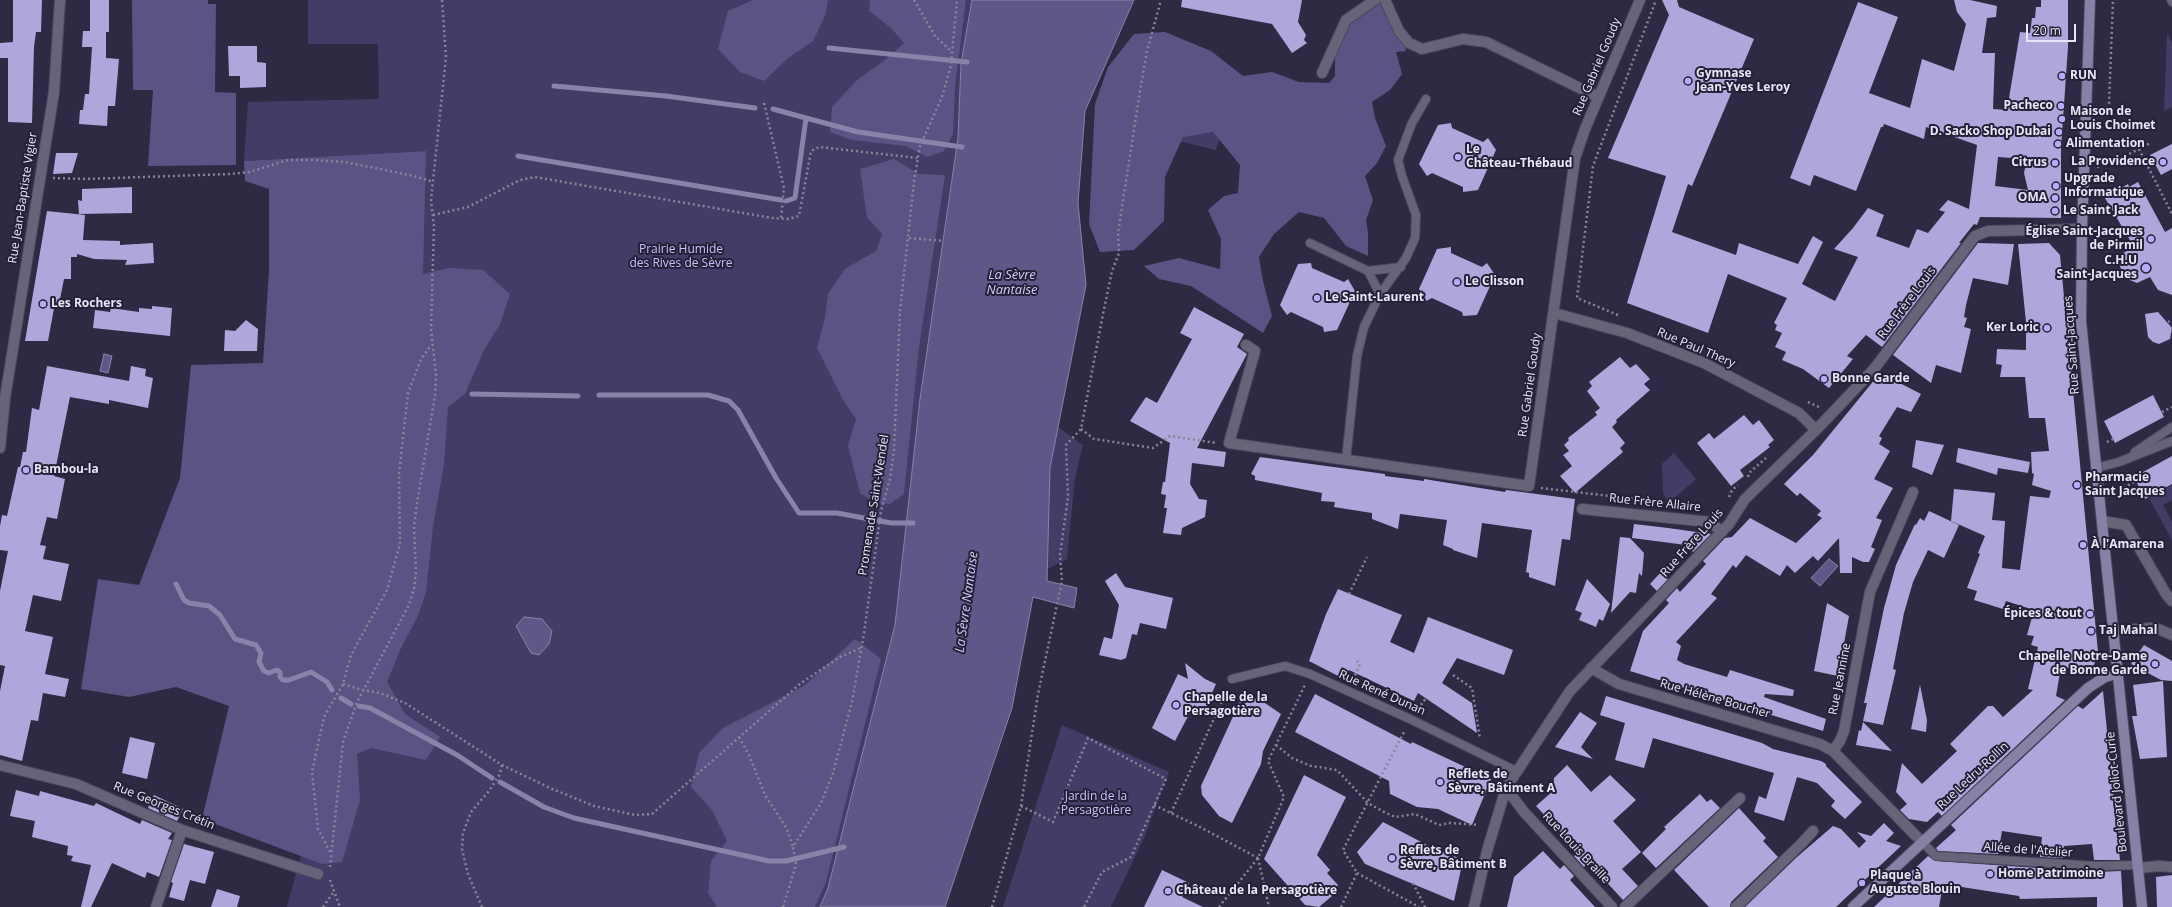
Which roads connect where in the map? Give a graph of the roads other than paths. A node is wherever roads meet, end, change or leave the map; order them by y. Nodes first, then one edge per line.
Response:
1 (60, 0) edge
2 (1375, 0) edge
3 (1385, 0) edge
4 (1640, 0) edge
5 (2090, 0) edge
6 (1322, 73) dead end
7 (1598, 97) junction
8 (1426, 99) dead end
9 (2082, 229) junction
10 (1310, 243) dead end
11 (1401, 266) junction
12 (1368, 271) junction
13 (1380, 294) junction
14 (1554, 313) junction
15 (1246, 345) dead end
16 (2, 398) edge
17 (2172, 427) edge
18 (1816, 430) junction
19 (2172, 441) edge
20 (0, 448) edge
21 (1346, 460) junction
22 (2125, 460) junction
23 (2096, 468) junction
24 (1913, 492) dead end
25 (1582, 509) dead end
26 (2102, 521) junction
27 (1722, 532) junction
28 (2172, 601) edge
29 (2113, 632) junction
30 (2172, 635) edge
31 (1591, 668) junction
32 (2117, 674) junction
33 (1232, 679) road end
34 (1833, 751) junction
35 (0, 765) edge
36 (1516, 771) junction
37 (1506, 788) junction
38 (1740, 798) dead end
39 (182, 830) junction
40 (1812, 831) dead end
41 (1922, 842) junction
42 (2138, 866) junction
43 (2172, 867) edge
44 (318, 874) road end
45 (156, 907) edge
46 (1474, 907) edge
47 (1612, 907) edge
48 (1625, 907) edge
49 (1736, 907) edge
50 (1853, 907) edge
51 (2142, 907) edge

1 - 16 street, Rue Jean-Baptiste Vigier
2 - 6 street
3 - 7 street
4 - 7 street, Rue Gabriel Goudy
5 - 9 main road, Rue Saint-Jacques
7 - 14 street, Rue Gabriel Goudy
8 - 11 lane
9 - 18 street, Rue Frère Louis
9 - 23 main road, Rue Saint-Jacques
10 - 12 lane
11 - 12 lane
11 - 13 lane
12 - 13 lane
13 - 21 lane
14 - 18 street, Rue Paul Thery
14 - 21 street, Rue Gabriel Goudy
15 - 21 street, Rue Gabriel Goudy
16 - 20 street, Rue Jean-Baptiste Vigier
17 - 22 lane
18 - 27 street, Rue Frère Louis
19 - 22 lane
22 - 23 lane
23 - 26 main road, Rue Saint-Jacques
24 - 34 street, Rue Jeannine
25 - 27 street, Rue Frère Allaire
26 - 28 street
26 - 29 main road, Rue Saint-Jacques
27 - 31 street, Rue Frère Louis
29 - 30 street
29 - 32 main road, Rue Saint-Jacques
31 - 34 street, Rue Hélène Boucher
31 - 36 street, Rue Frère Louis
32 - 41 main road, Rue Ledru-Rollin
32 - 42 main road, Boulevard Joliot-Curie
33 - 36 lane, Rue René Dunan
34 - 41 street
35 - 39 street, Rue Georges Crétin
36 - 37 street, Rue Frère Louis
37 - 46 street, Rue Frère Louis
37 - 47 street, Rue Louis Braille
38 - 48 street
39 - 44 street, Rue Georges Crétin
39 - 45 street
40 - 49 street
41 - 42 lane, Allée de l'Atelier
41 - 50 main road, Rue Ledru-Rollin
42 - 43 street
42 - 51 main road, Boulevard Joliot-Curie

